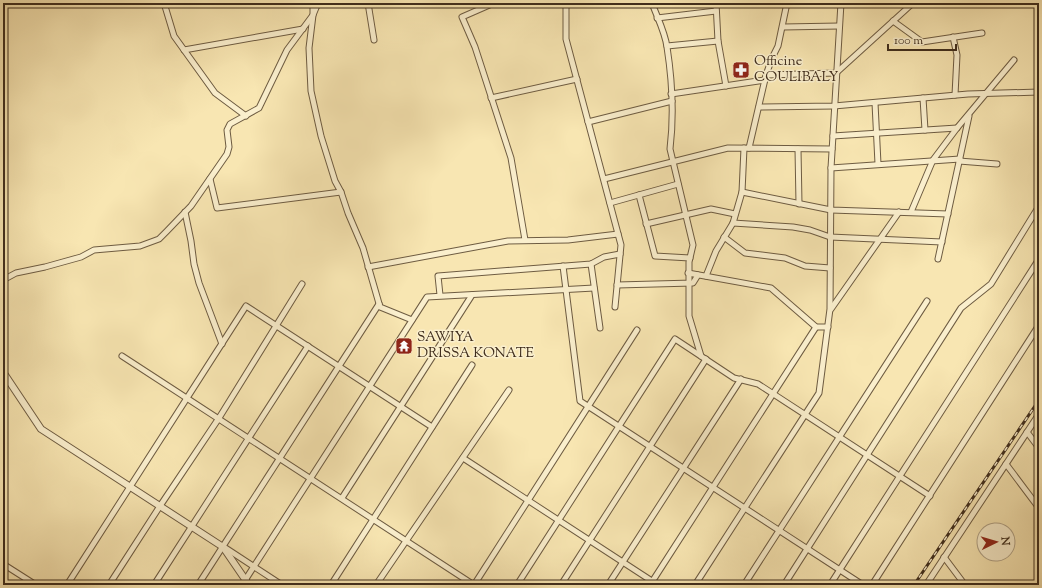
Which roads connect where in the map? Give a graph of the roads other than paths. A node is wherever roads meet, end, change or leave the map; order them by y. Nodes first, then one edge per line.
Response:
1 (164, 3) edge
2 (314, 3) edge
3 (318, 3) edge
4 (368, 3) edge
5 (494, 3) edge
6 (566, 3) edge
7 (652, 3) edge
8 (716, 3) edge
9 (787, 3) edge
10 (841, 3) edge
11 (913, 3) edge
12 (716, 11) junction
13 (313, 15) junction
14 (658, 18) junction
15 (893, 21) junction
16 (839, 26) junction
17 (783, 27) junction
18 (303, 29) junction
19 (982, 33) dead end
20 (953, 37) junction
21 (374, 40) dead end
22 (718, 41) junction
23 (667, 46) junction
24 (184, 50) junction
25 (1014, 60) dead end
26 (836, 73) junction
27 (766, 78) junction
28 (577, 79) junction
29 (726, 86) junction
30 (1039, 92) edge
31 (986, 93) junction
32 (671, 94) junction
33 (955, 95) junction
34 (491, 98) junction
35 (923, 98) junction
36 (672, 101) junction
37 (875, 103) junction
38 (834, 106) junction
39 (759, 107) junction
40 (970, 113) junction
41 (246, 116) junction
42 (588, 122) junction
43 (957, 128) junction
44 (925, 130) junction
45 (877, 133) junction
46 (833, 136) junction
47 (746, 148) junction
48 (798, 149) junction
49 (832, 150) junction
50 (933, 160) junction
51 (960, 160) junction
52 (673, 162) junction
53 (878, 164) junction
54 (997, 164) dead end
55 (831, 168) junction
56 (210, 179) junction
57 (604, 179) junction
58 (678, 184) junction
59 (341, 192) junction
60 (742, 192) junction
61 (639, 195) junction
62 (610, 203) junction
63 (799, 204) junction
64 (1039, 206) edge
65 (830, 210) junction
66 (185, 212) junction
67 (899, 212) junction
68 (911, 212) junction
69 (735, 214) junction
70 (948, 214) junction
71 (686, 215) junction
72 (733, 223) junction
73 (646, 224) junction
74 (618, 234) junction
75 (724, 237) junction
76 (830, 237) junction
77 (525, 240) junction
78 (880, 240) junction
79 (942, 242) junction
80 (620, 254) junction
81 (690, 258) junction
82 (938, 259) dead end
83 (1039, 259) edge
84 (591, 264) junction
85 (563, 266) junction
86 (368, 267) junction
87 (830, 268) junction
88 (688, 273) junction
89 (698, 275) junction
90 (706, 276) junction
91 (3, 280) edge
92 (688, 283) junction
93 (302, 284) dead end
94 (617, 285) junction
95 (594, 288) junction
96 (565, 289) junction
97 (472, 294) junction
98 (440, 295) junction
99 (927, 301) dead end
100 (379, 304) junction
101 (614, 307) dead end
102 (830, 309) junction
103 (412, 320) junction
104 (276, 325) junction
105 (1039, 325) edge
106 (816, 327) junction
107 (828, 327) junction
108 (600, 328) dead end
109 (637, 330) dead end
110 (222, 344) junction
111 (308, 346) junction
112 (122, 356) dead end
113 (701, 356) junction
114 (706, 359) junction
115 (472, 365) dead end
116 (339, 366) junction
117 (3, 372) edge
118 (741, 378) junction
119 (370, 386) junction
120 (509, 390) dead end
121 (773, 394) junction
122 (187, 398) junction
123 (588, 406) junction
124 (401, 407) junction
125 (805, 414) junction
126 (1039, 414) edge
127 (219, 418) junction
128 (619, 426) junction
129 (432, 427) junction
130 (1027, 432) junction
131 (839, 437) junction
132 (249, 438) junction
133 (650, 446) junction
134 (1039, 448) edge
135 (867, 455) junction
136 (280, 458) junction
137 (463, 458) junction
138 (1006, 464) junction
139 (683, 468) junction
140 (900, 476) junction
141 (311, 478) junction
142 (130, 487) junction
143 (713, 487) junction
144 (930, 496) junction
145 (342, 498) junction
146 (528, 501) junction
147 (160, 506) junction
148 (745, 508) junction
149 (1039, 508) edge
150 (373, 519) junction
151 (558, 520) junction
152 (192, 526) junction
153 (779, 530) junction
154 (406, 540) junction
155 (590, 541) junction
156 (223, 547) junction
157 (807, 548) junction
158 (944, 558) junction
159 (623, 562) junction
160 (3, 564) edge
161 (254, 567) junction
162 (840, 570) junction
163 (246, 583) edge
164 (652, 583) edge
165 (36, 585) edge
166 (67, 585) edge
167 (109, 585) edge
168 (154, 585) edge
169 (198, 585) edge
170 (282, 585) edge
171 (331, 585) edge
172 (376, 585) edge
173 (474, 585) edge
174 (517, 585) edge
175 (561, 585) edge
176 (608, 585) edge
177 (658, 585) edge
178 (695, 585) edge
179 (744, 585) edge
180 (784, 585) edge
181 (830, 585) edge
182 (863, 585) edge
183 (872, 585) edge
184 (926, 585) edge
185 (965, 585) edge

1 - 24 street
2 - 13 street
3 - 13 street
4 - 21 street
5 - 34 street
6 - 28 street
7 - 14 street
8 - 12 street
9 - 17 street
10 - 16 street
11 - 15 street
12 - 14 street
12 - 22 street
13 - 18 street
13 - 59 street
14 - 23 street
15 - 20 street
15 - 26 street
16 - 17 street
16 - 26 street
17 - 27 street
18 - 24 street
18 - 41 street
19 - 20 street
20 - 33 street
22 - 23 street
22 - 29 street
23 - 32 street
24 - 41 street
25 - 31 street
26 - 27 street
26 - 38 street
27 - 29 street
27 - 39 street
28 - 34 street
28 - 42 street
29 - 32 street
30 - 31 street
31 - 33 street
31 - 40 street
32 - 36 street
33 - 35 street
34 - 77 street
35 - 37 street
35 - 44 street
36 - 42 street
36 - 52 street
37 - 38 street
37 - 45 street
38 - 39 street
38 - 46 street
39 - 47 street
40 - 43 street
40 - 51 street
41 - 56 street
42 - 57 street
43 - 44 street
43 - 50 street
44 - 45 street
45 - 46 street
45 - 53 street
46 - 49 street
47 - 48 street
47 - 52 street
47 - 60 street
48 - 49 street
48 - 63 street
49 - 55 street
50 - 51 street
50 - 53 street
50 - 68 street
51 - 54 street
51 - 70 street
52 - 57 street
52 - 58 street
53 - 55 street
55 - 65 street
56 - 59 street
56 - 66 street
57 - 62 street
58 - 61 street
58 - 71 street
59 - 86 street
60 - 63 street
60 - 69 street
61 - 62 street
61 - 73 street
62 - 74 street
63 - 65 street
64 - 135 street
65 - 67 street
65 - 76 street
66 - 91 street
66 - 110 street
67 - 68 street
67 - 78 street
68 - 70 street
69 - 71 street
69 - 72 street
70 - 79 street
71 - 73 street
71 - 81 street
72 - 75 street
72 - 76 street
73 - 81 street
74 - 77 street
74 - 80 street
75 - 87 street
75 - 90 street
76 - 78 street
76 - 87 street
77 - 86 street
78 - 79 street
78 - 102 street
79 - 82 street
80 - 84 street
80 - 94 street
81 - 88 street
83 - 140 street
84 - 85 street
84 - 95 street
85 - 96 street
85 - 98 street
86 - 100 street
87 - 102 street
88 - 89 street
88 - 92 street
89 - 90 street
89 - 92 street
90 - 106 street
92 - 94 street
92 - 113 street
93 - 104 street
94 - 101 street
95 - 96 street
95 - 108 street
96 - 97 street
96 - 123 street
97 - 98 street
97 - 124 street
98 - 103 street
99 - 131 street
100 - 103 street
100 - 116 street
102 - 107 street
103 - 119 street
104 - 110 street
104 - 111 street
104 - 127 street
105 - 144 street
106 - 107 street
106 - 121 street
107 - 125 street
109 - 123 street
110 - 122 street
111 - 116 street
111 - 132 street
112 - 122 street
113 - 114 street
113 - 128 street
114 - 118 street
114 - 133 street
115 - 129 street
116 - 119 street
116 - 136 street
117 - 142 street
118 - 121 street
118 - 139 street
119 - 124 street
119 - 141 street
120 - 137 street
121 - 125 street
121 - 143 street
122 - 127 street
122 - 142 street
123 - 128 street
123 - 146 street
124 - 129 street
124 - 145 street
125 - 131 street
125 - 148 street
126 - 130 street
127 - 132 street
127 - 147 street
128 - 133 street
128 - 151 street
129 - 150 street
130 - 134 street
130 - 138 street
131 - 135 street
131 - 153 street
132 - 136 street
132 - 152 street
133 - 139 street
133 - 155 street
135 - 140 street
135 - 157 street
136 - 141 street
136 - 156 street
137 - 146 street
137 - 154 street
138 - 149 street
138 - 158 street
139 - 143 street
139 - 159 street
140 - 144 street
140 - 162 street
141 - 145 street
141 - 161 street
142 - 147 street
142 - 166 street
143 - 148 street
143 - 164 street
144 - 183 street
145 - 150 street
146 - 151 street
146 - 173 street
147 - 152 street
147 - 167 street
148 - 153 street
148 - 178 street
150 - 154 street
150 - 171 street
151 - 155 street
151 - 174 street
152 - 156 street
152 - 168 street
153 - 157 street
153 - 179 street
154 - 172 street
154 - 173 street
155 - 159 street
155 - 175 street
156 - 161 street
156 - 163 street
156 - 169 street
157 - 162 street
157 - 180 street
158 - 184 street
158 - 185 street
159 - 164 street
159 - 176 street
160 - 165 street
161 - 163 street
161 - 170 street
162 - 181 street
162 - 182 street
164 - 177 street

